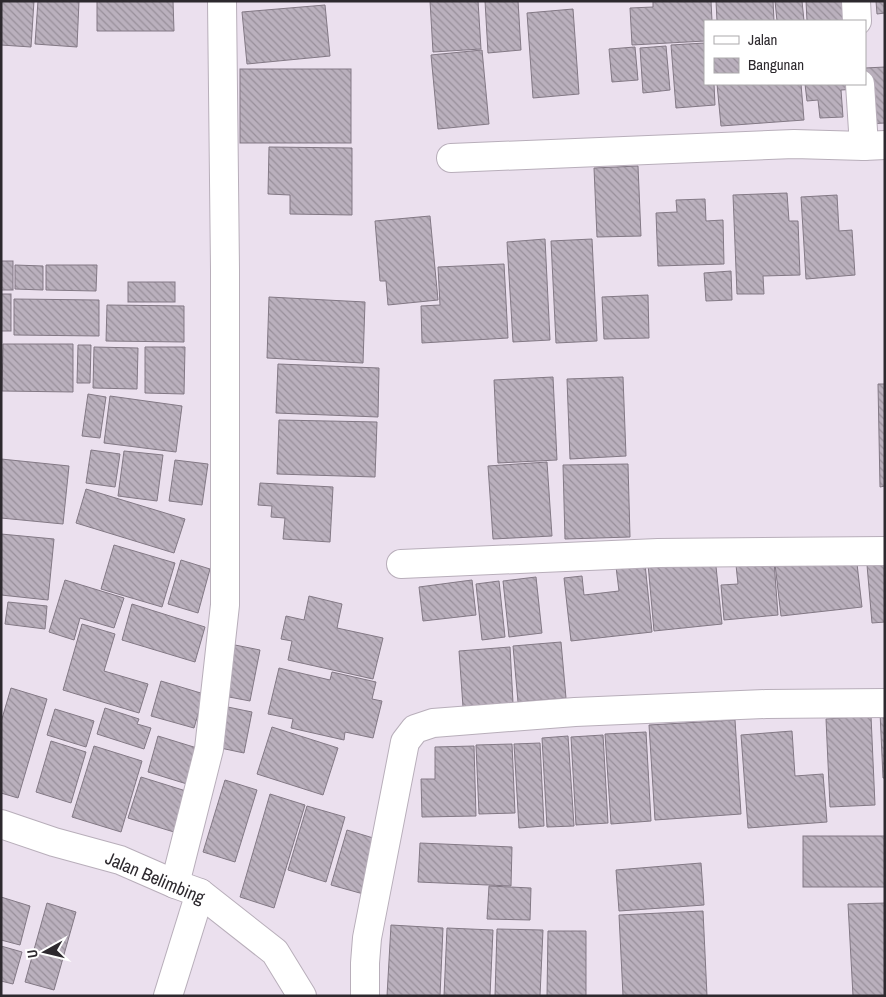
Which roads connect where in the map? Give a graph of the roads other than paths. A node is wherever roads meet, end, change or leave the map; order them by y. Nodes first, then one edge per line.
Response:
1 (222, 1) edge
2 (856, 1) edge
3 (857, 20) edge
4 (860, 85) edge
5 (874, 146) edge
6 (452, 158) dead end
7 (885, 551) edge
8 (401, 564) dead end
9 (885, 703) edge
10 (1, 824) edge
11 (175, 884) junction
12 (200, 893) junction
13 (168, 996) edge
14 (302, 996) edge
15 (365, 996) edge

1 - 11 street
2 - 3 street
4 - 5 street
5 - 6 street
7 - 8 street
9 - 15 street
10 - 11 street, Jalan Belimbing
11 - 12 street, Jalan Belimbing
12 - 13 street
12 - 14 street, Jalan Belimbing

